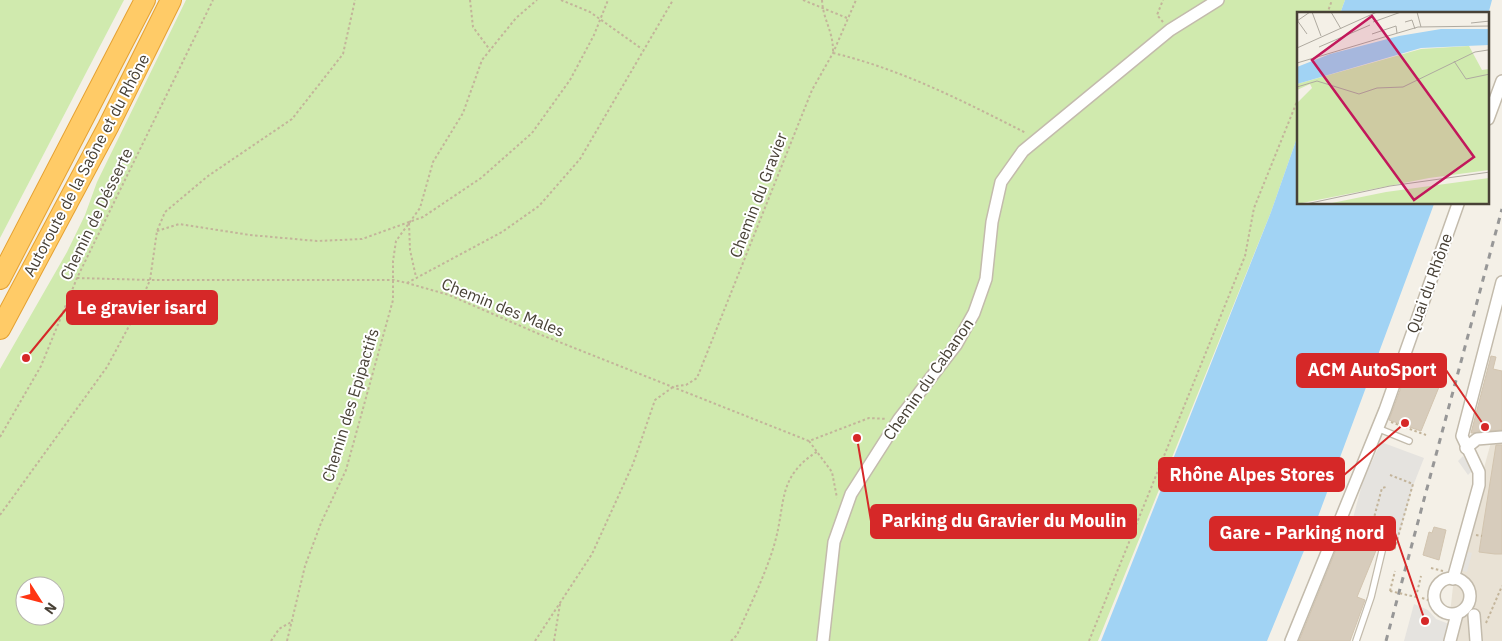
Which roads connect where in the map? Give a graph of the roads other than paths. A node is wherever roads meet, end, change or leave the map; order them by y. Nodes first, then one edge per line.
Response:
1 (145, 0) edge
2 (171, 0) edge
3 (1218, 0) edge
4 (1502, 80) edge
5 (1490, 113) edge
6 (1458, 205) edge
7 (0, 279) edge
8 (1502, 282) edge
9 (0, 329) edge
10 (1382, 424) junction
11 (1502, 437) edge
12 (1409, 441) dead end
13 (1466, 448) junction
14 (1385, 548) road end
15 (1450, 575) junction
16 (1456, 614) junction
17 (1478, 619) road end
18 (823, 641) edge
19 (1291, 641) edge
20 (1356, 641) edge
21 (1450, 641) edge
22 (1476, 641) edge

1 - 7 highway, Autoroute de la Saône et du Rhône
2 - 9 highway, Autoroute de la Saône et du Rhône
3 - 18 street, Chemin du Cabanon
4 - 5 street
6 - 10 street, Quai du Rhône
8 - 13 street
10 - 12 lane
10 - 19 street, Quai du Rhône
11 - 13 street
13 - 15 street
14 - 20 lane
15 - 16 street
15 - 16 street
16 - 21 street
17 - 22 street

